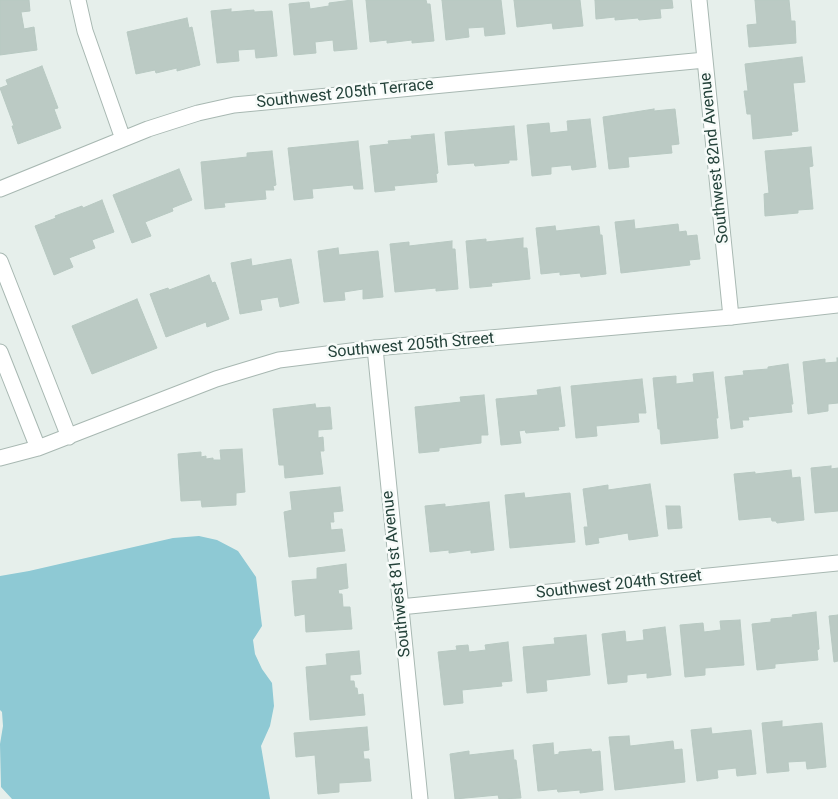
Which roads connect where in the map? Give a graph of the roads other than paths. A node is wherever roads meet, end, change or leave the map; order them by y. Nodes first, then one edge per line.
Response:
1 (78, 0) edge
2 (699, 0) edge
3 (705, 60) junction
4 (123, 139) junction
5 (0, 190) edge
6 (0, 261) edge
7 (838, 305) edge
8 (731, 316) junction
9 (375, 348) junction
10 (0, 352) edge
11 (69, 437) junction
12 (38, 448) junction
13 (0, 458) edge
14 (838, 563) edge
15 (400, 607) junction
16 (420, 799) edge

1 - 4 street
2 - 3 street, Southwest 82nd Avenue
3 - 4 street, Southwest 205th Terrace
3 - 8 street, Southwest 82nd Avenue
4 - 5 street, Southwest 205th Terrace
6 - 11 street
7 - 8 street, Southwest 205th Street
8 - 9 street, Southwest 205th Street
9 - 11 street, Southwest 205th Street
9 - 15 street, Southwest 81st Avenue
10 - 12 street
11 - 12 street, Southwest 205th Street
12 - 13 street, Southwest 205th Street
14 - 15 street, Southwest 204th Street
15 - 16 street, Southwest 81st Avenue

